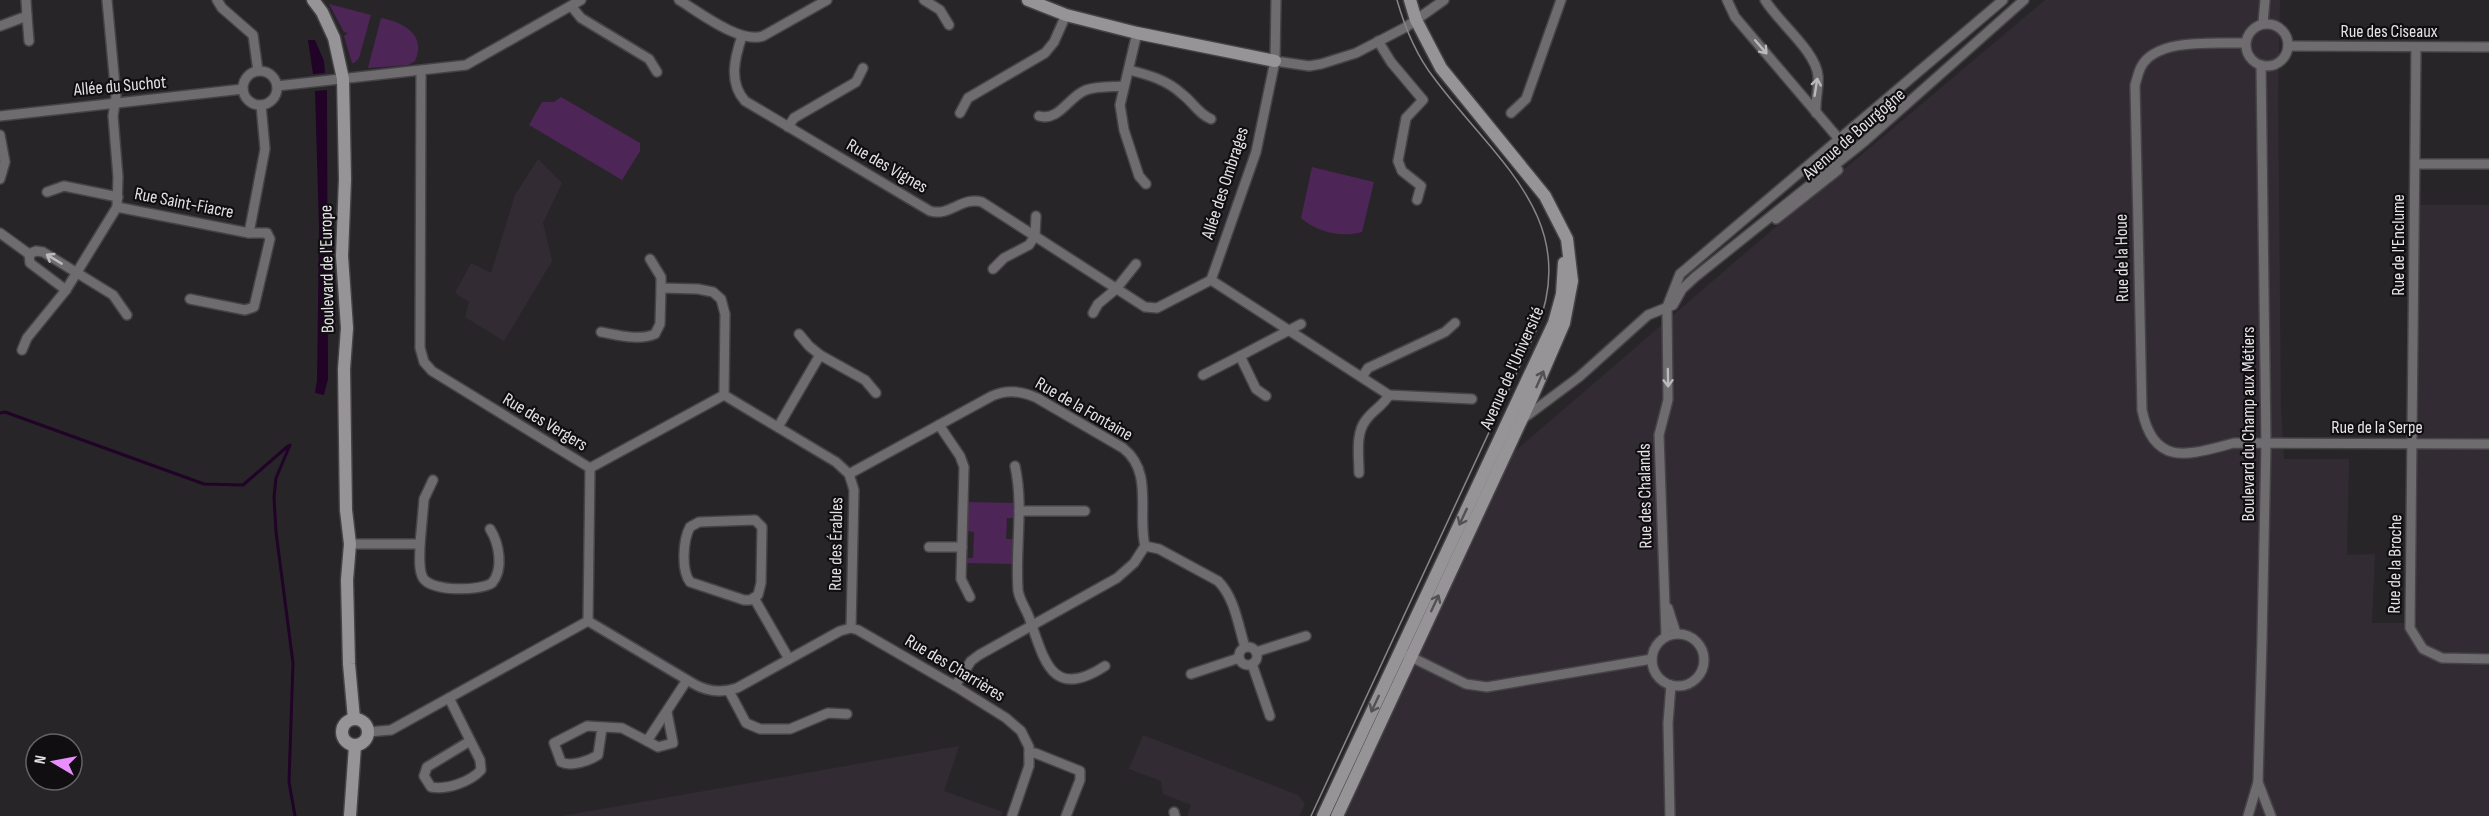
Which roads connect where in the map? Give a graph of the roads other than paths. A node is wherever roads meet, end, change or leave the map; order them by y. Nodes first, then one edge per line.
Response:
1 (26, 0) edge
2 (107, 0) edge
3 (217, 0) edge
4 (314, 0) edge
5 (581, 0) edge
6 (679, 0) edge
7 (827, 0) edge
8 (924, 0) edge
9 (1028, 0) edge
10 (1276, 0) edge
11 (1410, 0) edge
12 (1444, 0) edge
13 (1562, 0) edge
14 (1727, 0) edge
15 (1765, 0) edge
16 (2004, 0) edge
17 (2013, 0) edge
18 (2024, 0) edge
19 (2032, 0) edge
20 (2265, 0) edge
21 (572, 7) junction
22 (1066, 15) junction
23 (27, 16) junction
24 (1416, 20) junction
25 (2263, 23) junction
26 (949, 25) dead end
27 (0, 26) edge
28 (1137, 33) junction
29 (742, 36) junction
30 (29, 41) dead end
31 (1378, 41) junction
32 (2245, 43) junction
33 (2288, 46) junction
34 (2416, 47) junction
35 (2489, 48) edge
36 (1275, 61) junction
37 (2261, 65) junction
38 (863, 68) dead end
39 (1129, 70) junction
40 (258, 71) junction
41 (421, 71) junction
42 (657, 72) dead end
43 (343, 79) junction
44 (277, 86) junction
45 (1124, 86) junction
46 (243, 89) junction
47 (115, 103) junction
48 (261, 105) junction
49 (960, 113) dead end
50 (1510, 113) dead end
51 (1816, 113) junction
52 (0, 116) edge
53 (1039, 116) dead end
54 (1211, 119) dead end
55 (788, 127) junction
56 (0, 135) edge
57 (1840, 141) junction
58 (1850, 152) junction
59 (2415, 164) junction
60 (2489, 164) edge
61 (0, 178) edge
62 (1146, 184) dead end
63 (47, 192) dead end
64 (1417, 200) dead end
65 (118, 202) junction
66 (1036, 216) dead end
67 (1559, 220) junction
68 (0, 233) edge
69 (249, 233) junction
70 (1035, 236) junction
71 (29, 254) junction
72 (650, 259) dead end
73 (1136, 264) dead end
74 (993, 269) dead end
75 (78, 273) junction
76 (1211, 280) junction
77 (1690, 282) junction
78 (661, 288) junction
79 (1116, 289) junction
80 (66, 290) junction
81 (190, 299) dead end
82 (1670, 306) junction
83 (1093, 313) dead end
84 (126, 315) dead end
85 (1667, 320) joint
86 (1455, 322) dead end
87 (1301, 324) dead end
88 (1289, 331) junction
89 (601, 332) dead end
90 (799, 334) dead end
91 (22, 350) dead end
92 (820, 356) junction
93 (1240, 356) junction
94 (1203, 375) dead end
95 (1362, 377) junction
96 (876, 393) dead end
97 (1389, 394) junction
98 (724, 395) junction
99 (1266, 396) dead end
100 (1472, 399) dead end
101 (1522, 419) junction
102 (939, 425) junction
103 (778, 427) junction
104 (2266, 444) junction
105 (2413, 444) junction
106 (2489, 444) edge
107 (1015, 466) dead end
108 (590, 468) junction
109 (1359, 473) dead end
110 (849, 474) junction
111 (434, 480) dead end
112 (1019, 511) junction
113 (1084, 511) dead end
114 (1662, 511) junction
115 (490, 529) dead end
116 (350, 544) junction
117 (420, 544) junction
118 (929, 546) dead end
119 (1145, 546) junction
120 (962, 547) junction
121 (970, 597) dead end
122 (754, 598) junction
123 (588, 621) junction
124 (1032, 626) junction
125 (851, 628) junction
126 (1306, 636) dead end
127 (1667, 637) junction
128 (1245, 647) junction
129 (1256, 652) junction
130 (1405, 654) junction
131 (1239, 658) junction
132 (789, 659) junction
133 (1652, 659) junction
134 (2489, 659) edge
135 (1252, 664) junction
136 (1105, 666) dead end
137 (1191, 674) dead end
138 (687, 680) junction
139 (1671, 685) junction
140 (955, 686) junction
141 (729, 691) junction
142 (448, 698) junction
143 (668, 712) junction
144 (847, 714) dead end
145 (1270, 716) dead end
146 (354, 718) junction
147 (602, 728) junction
148 (368, 732) junction
149 (470, 741) junction
150 (647, 741) junction
151 (354, 746) junction
152 (1029, 754) junction
153 (2258, 782) junction
154 (350, 816) edge
155 (1012, 816) edge
156 (1066, 816) edge
157 (1323, 816) edge
158 (1337, 816) edge
159 (1670, 816) edge
160 (2248, 816) edge
161 (2271, 816) edge

1 - 23 street
2 - 47 street
3 - 40 street
4 - 43 main road, Boulevard de l'Europe
5 - 21 street
6 - 29 street
7 - 29 street
8 - 26 street
9 - 22 main road
10 - 36 street, Allée des Ombrages
11 - 24 main road
12 - 24 street
13 - 50 street
14 -> 51 street
51 -> 15 street
16 - 57 street, Avenue de Bourgogne
17 - 57 street, Avenue de Bourgogne
18 - 58 street, Avenue de Bourgogne
19 - 77 street, Avenue de Bourgogne
20 - 25 street
21 - 41 street
21 - 42 street
22 - 28 main road
22 - 49 street
23 - 27 street
23 - 30 street
24 - 31 street
24 - 67 main road
25 - 32 street
25 - 33 street
28 - 36 main road
28 - 39 street
29 - 55 street, Rue des Vignes
31 - 36 street
31 - 64 street
32 - 37 street
32 - 104 street, Rue de la Houe
33 - 34 street, Rue des Ciseaux
33 - 37 street
34 - 35 street, Rue des Ciseaux
34 - 59 street, Rue de l'Enclume
36 - 76 street, Allée des Ombrages
37 - 104 street, Boulevard du Champ aux Métiers
38 - 55 street
39 - 45 street
39 - 54 street
40 - 44 street
40 - 46 street
41 - 43 street
41 - 108 street, Rue des Vergers
43 - 44 street
43 - 116 main road, Boulevard de l'Europe
44 - 48 street
45 - 53 street
45 - 62 street
46 - 47 street, Allée du Suchot
46 - 48 street
47 - 52 street, Allée du Suchot
47 - 65 street
48 - 69 street, Rue Saint-Fiacre
51 - 57 street
55 - 70 street, Rue des Vignes
56 - 61 street
57 - 58 street
57 - 82 street, Avenue de Bourgogne
58 - 77 street, Avenue de Bourgogne
59 - 60 street
59 - 105 street, Rue de l'Enclume
63 - 65 street, Rue Saint-Fiacre
65 - 69 street, Rue Saint-Fiacre
65 - 75 street, Rue Saint-Fiacre
66 - 70 street
101 -> 67 main road, Avenue de l'Université
67 -> 130 main road, Avenue de l'Université
68 - 71 street
69 - 81 street, Rue Saint-Fiacre
70 - 74 street
70 - 79 street, Rue des Vignes
75 -> 71 street
71 - 80 street
72 - 78 street
73 - 79 street
75 - 80 street, Rue Saint-Fiacre
75 - 84 street
76 - 79 street, Rue des Vignes
76 - 88 street
77 - 82 street, Avenue de Bourgogne
78 - 89 street
78 - 98 street
79 - 83 street
80 - 91 street, Rue Saint-Fiacre
82 - 85 street, Avenue de Bourgogne
82 - 101 street
85 -> 114 street, Rue des Chalands
86 - 95 street
87 - 88 street
88 - 93 street
88 - 95 street
90 - 92 street
92 - 96 street
92 - 103 street
93 - 94 street
93 - 99 street
95 - 97 street
97 - 100 street
97 - 109 street
98 - 103 street, Rue des Érables
98 - 108 street
130 -> 101 main road, Avenue de l'Université
102 - 110 street, Rue de la Fontaine
102 - 119 street, Rue de la Fontaine
102 - 120 street
103 - 110 street, Rue des Érables
104 - 105 street, Rue de la Serpe
104 - 153 street, Boulevard du Champ aux Métiers
105 - 106 street, Rue de la Serpe
105 - 134 street, Rue de la Broche
107 - 112 street
108 - 123 street, Rue des Vergers
110 - 125 street, Rue des Érables
111 - 117 street
112 - 113 street
112 - 124 street
114 - 127 street
114 - 127 street
115 - 117 street
116 - 117 street
116 - 146 main road, Boulevard de l'Europe
118 - 120 street
119 - 124 street
119 - 128 street
120 - 121 street
122 - 122 street
122 - 132 street
123 - 138 street
123 - 142 street
124 - 136 street
124 - 140 street
125 - 132 street
125 - 140 street, Rue des Charrières
126 - 129 street
127 - 133 street
127 - 139 street
128 - 129 street
128 - 131 street
129 - 135 street
130 - 133 street
130 -> 157 main road, Avenue de l'Université
130 - 158 main road, Avenue de l'Université
131 - 135 street
131 - 137 street
132 - 141 street
133 - 139 street
135 - 145 street
138 - 141 street
138 - 143 street
139 - 159 street
140 - 152 street, Rue des Charrières
141 - 144 street
142 - 148 street
142 - 149 street
143 - 150 street
143 - 150 street
146 - 148 main road
146 - 151 main road
147 - 147 street
147 - 150 street
148 - 151 main road
149 - 149 street
151 - 154 main road
152 - 155 street
152 - 156 street
153 - 160 street, Boulevard du Champ aux Métiers
153 - 161 street, Boulevard du Champ aux Métiers

